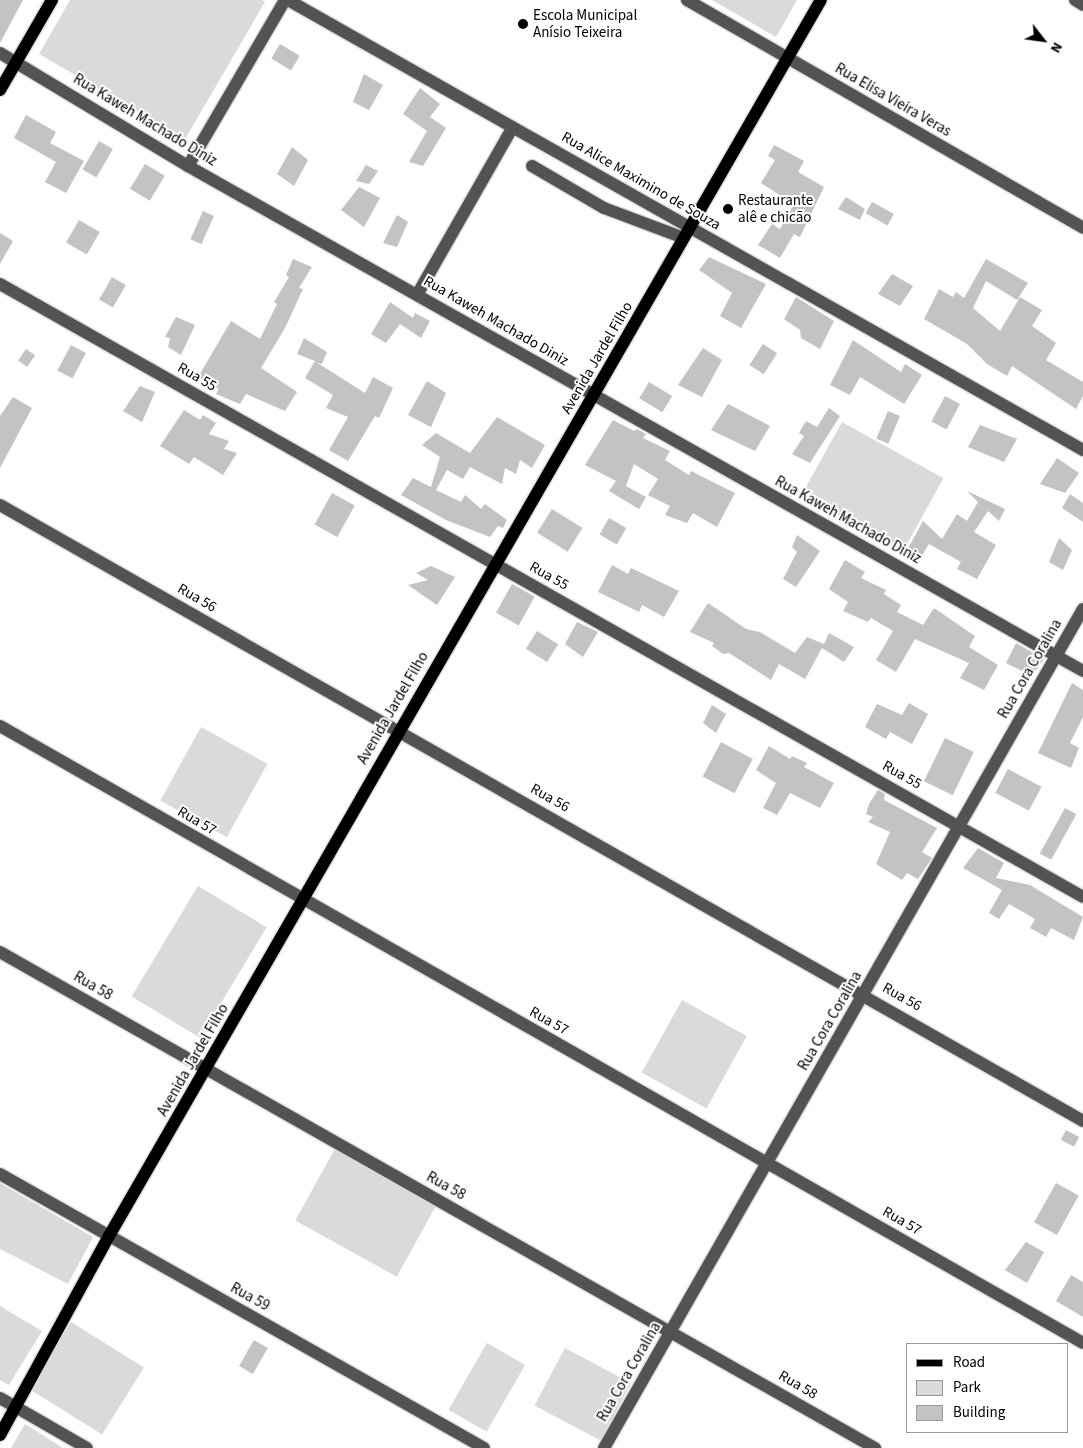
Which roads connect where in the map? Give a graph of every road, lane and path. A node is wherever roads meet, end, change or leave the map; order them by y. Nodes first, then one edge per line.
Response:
1 (52, 0) edge
2 (287, 0) edge
3 (687, 0) edge
4 (821, 0) edge
5 (1075, 0) edge
6 (1083, 5) edge
7 (0, 53) edge
8 (788, 58) junction
9 (17, 62) junction
10 (0, 90) edge
11 (512, 127) junction
12 (188, 166) junction
13 (532, 166) dead end
14 (1083, 228) edge
15 (686, 233) junction
16 (0, 284) edge
17 (416, 295) junction
18 (594, 396) junction
19 (1083, 450) edge
20 (0, 505) edge
21 (495, 564) junction
22 (1083, 609) edge
23 (1057, 656) junction
24 (1083, 671) edge
25 (0, 726) edge
26 (399, 731) junction
27 (959, 826) junction
28 (1083, 897) edge
29 (302, 900) junction
30 (0, 952) edge
31 (863, 994) junction
32 (207, 1069) junction
33 (1083, 1120) edge
34 (767, 1163) junction
35 (0, 1174) edge
36 (109, 1236) junction
37 (671, 1332) junction
38 (1083, 1343) edge
39 (0, 1398) edge
40 (16, 1408) junction
41 (0, 1435) edge
42 (87, 1448) edge
43 (484, 1448) edge
44 (604, 1448) edge
45 (875, 1448) edge

1 - 9 main road
2 - 11 street, Rua Alice Maximino de Souza
2 - 12 street
3 - 8 street, Rua Elisa Vieira Veras
4 - 8 main road, Avenida Jardel Filho
5 - 6 street
7 - 9 street, Rua Kaweh Machado Diniz
8 - 14 street, Rua Elisa Vieira Veras
8 - 15 main road, Avenida Jardel Filho
9 - 10 main road
9 - 12 street, Rua Kaweh Machado Diniz
11 - 15 street, Rua Alice Maximino de Souza
11 - 17 street
12 - 17 street, Rua Kaweh Machado Diniz
13 - 15 street
15 - 18 main road, Avenida Jardel Filho
15 - 19 street, Rua Alice Maximino de Souza
16 - 21 street, Rua 55
17 - 18 street, Rua Kaweh Machado Diniz
18 - 21 main road, Avenida Jardel Filho
18 - 23 street, Rua Kaweh Machado Diniz
20 - 26 street, Rua 56
21 - 26 main road, Avenida Jardel Filho
21 - 27 street, Rua 55
22 - 23 street, Rua Cora Coralina
23 - 24 street, Rua Kaweh Machado Diniz
23 - 27 street, Rua Cora Coralina
25 - 29 street, Rua 57
26 - 29 main road, Avenida Jardel Filho
26 - 31 street, Rua 56
27 - 28 street, Rua 55
27 - 31 street, Rua Cora Coralina
29 - 32 main road, Avenida Jardel Filho
29 - 34 street, Rua 57
30 - 32 street, Rua 58
31 - 33 street, Rua 56
31 - 34 street, Rua Cora Coralina
32 - 36 main road, Avenida Jardel Filho
32 - 37 street, Rua 58
34 - 37 street, Rua Cora Coralina
34 - 38 street, Rua 57
35 - 36 street, Rua 59
36 - 40 main road, Avenida Jardel Filho
36 - 43 street, Rua 59
37 - 44 street, Rua Cora Coralina
37 - 45 street, Rua 58
39 - 40 street
40 - 41 main road, Avenida Jardel Filho
40 - 42 street

